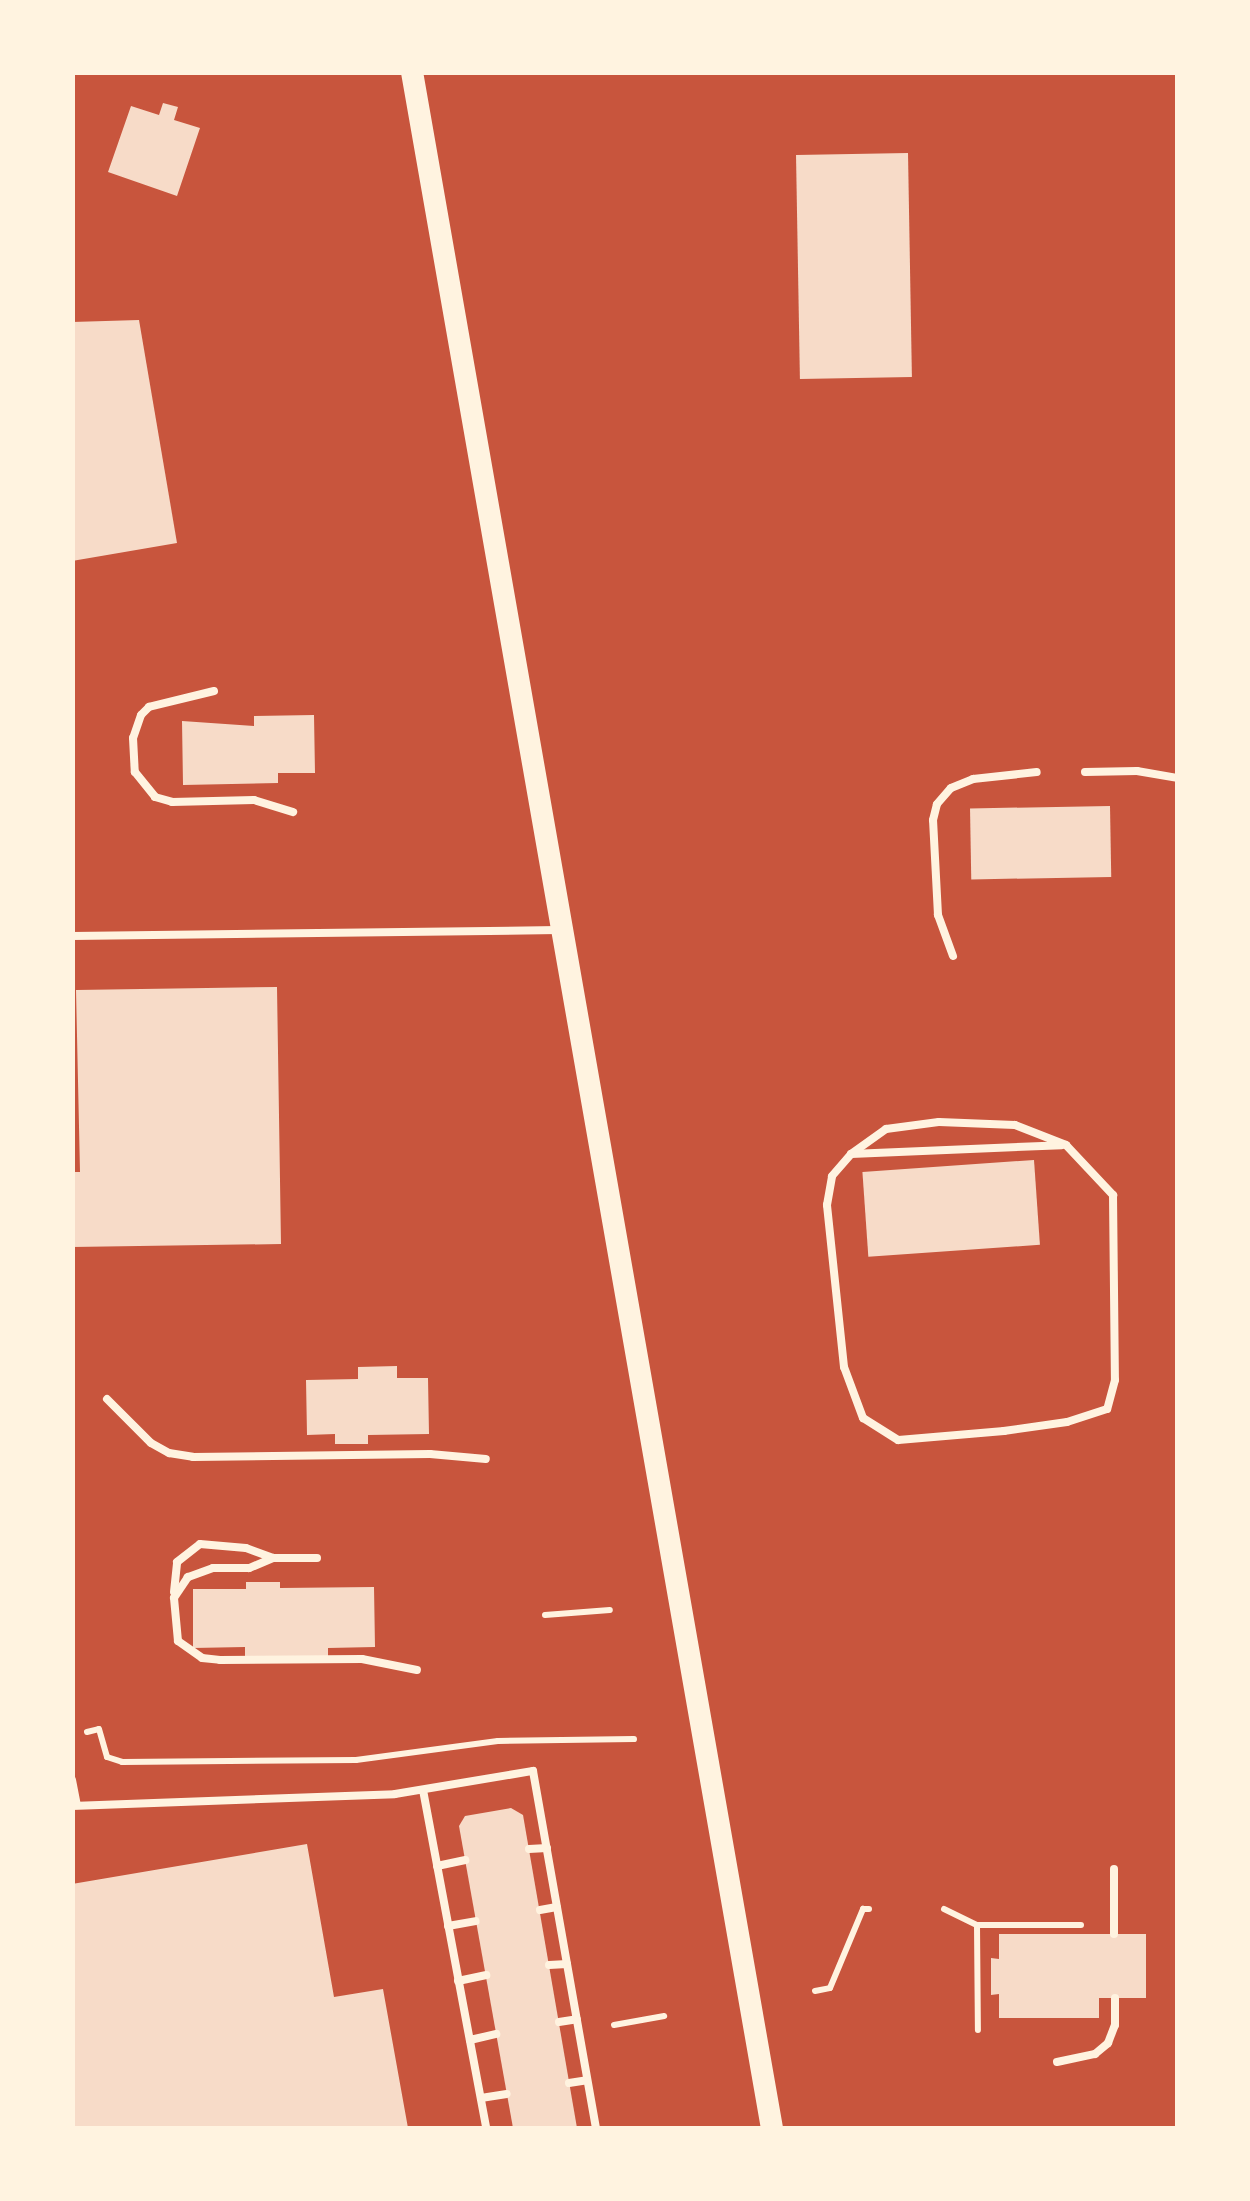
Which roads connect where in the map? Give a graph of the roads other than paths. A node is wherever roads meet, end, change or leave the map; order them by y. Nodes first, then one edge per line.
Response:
1 (412, 72) edge
2 (214, 691) dead end
3 (1037, 772) dead end
4 (1084, 772) dead end
5 (1178, 778) edge
6 (293, 812) dead end
7 (562, 930) junction
8 (72, 936) edge
9 (952, 956) dead end
10 (1066, 1145) junction
11 (850, 1154) junction
12 (106, 1399) dead end
13 (486, 1460) dead end
14 (273, 1558) junction
15 (317, 1558) dead end
16 (174, 1598) junction
17 (417, 1670) dead end
18 (72, 1780) edge
19 (423, 1790) junction
20 (75, 1805) edge
21 (547, 1848) junction
22 (529, 1849) dead end
23 (466, 1860) dead end
24 (437, 1866) junction
25 (1114, 1870) dead end
26 (557, 1907) junction
27 (540, 1910) dead end
28 (476, 1920) dead end
29 (448, 1926) junction
30 (1114, 1934) dead end
31 (567, 1964) junction
32 (549, 1965) dead end
33 (486, 1975) dead end
34 (458, 1981) junction
35 (1114, 1998) dead end
36 (577, 2019) junction
37 (559, 2022) dead end
38 (496, 2034) dead end
39 (470, 2040) junction
40 (1057, 2062) dead end
41 (587, 2080) junction
42 (569, 2082) dead end
43 (507, 2094) dead end
44 (480, 2098) junction
45 (486, 2128) edge
46 (596, 2128) edge
47 (772, 2128) edge

1 - 7 main road
2 - 6 lane
3 - 9 lane
4 - 5 lane
7 - 8 lane
7 - 47 main road
10 - 11 lane
10 - 11 lane
10 - 11 lane
12 - 13 lane
14 - 15 lane
14 - 16 lane
14 - 16 lane
16 - 17 lane
18 - 20 lane
19 - 20 lane
19 - 21 lane
19 - 24 lane
21 - 22 lane
21 - 26 lane
23 - 24 lane
24 - 29 lane
25 - 30 lane
26 - 27 lane
26 - 31 lane
28 - 29 lane
29 - 34 lane
31 - 32 lane
31 - 36 lane
33 - 34 lane
34 - 39 lane
35 - 40 lane
36 - 37 lane
36 - 41 lane
38 - 39 lane
39 - 44 lane
41 - 42 lane
41 - 46 lane
43 - 44 lane
44 - 45 lane

